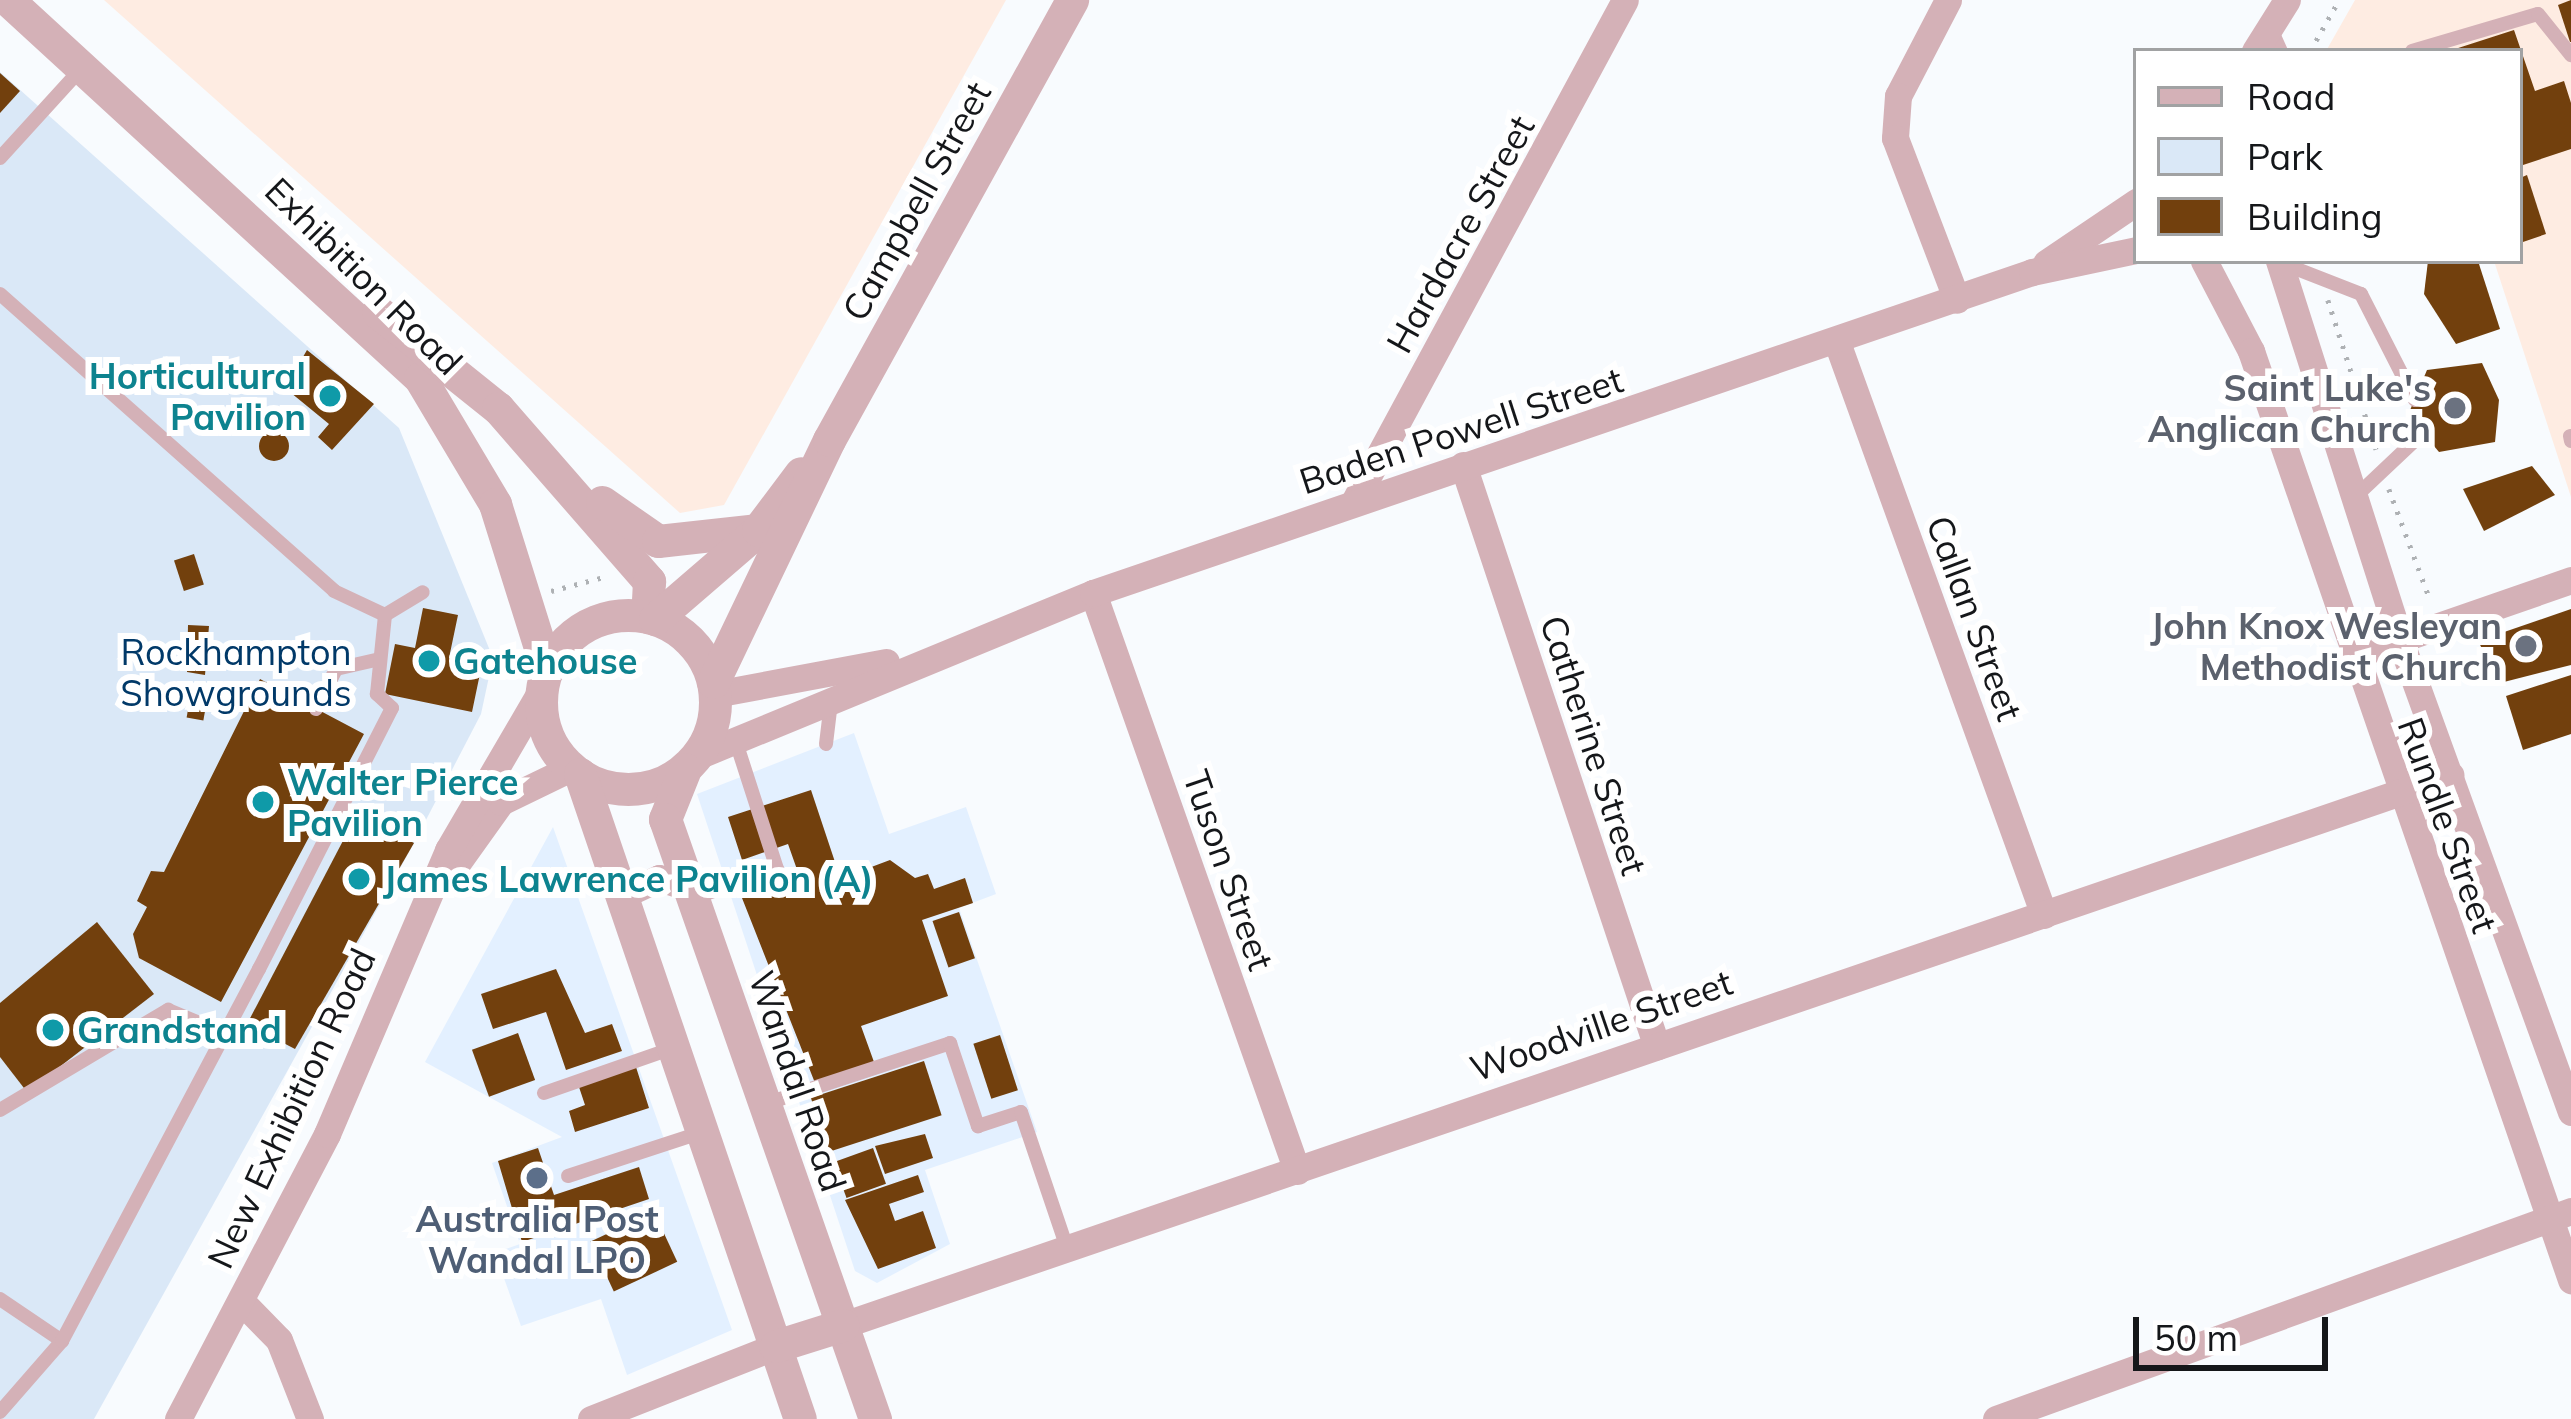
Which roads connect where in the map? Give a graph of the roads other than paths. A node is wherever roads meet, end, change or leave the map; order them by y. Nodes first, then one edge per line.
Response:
1 (8, 0) edge
2 (1072, 0) edge
3 (1625, 0) edge
4 (1948, 0) edge
5 (2287, 0) edge
6 (2268, 45) edge
7 (2422, 48) edge
8 (2571, 55) edge
9 (83, 66) junction
10 (181, 152) junction
11 (0, 158) edge
12 (2133, 204) edge
13 (2133, 251) edge
14 (2206, 264) edge
15 (2280, 264) edge
16 (2286, 264) edge
17 (2032, 272) junction
18 (0, 294) edge
19 (1957, 300) junction
20 (1838, 345) junction
21 (2415, 400) dead end
22 (498, 409) junction
23 (2423, 433) dead end
24 (830, 440) junction
25 (1463, 465) junction
26 (2354, 497) junction
27 (1354, 502) junction
28 (758, 530) junction
29 (2571, 580) edge
30 (423, 592) dead end
31 (1093, 593) junction
32 (385, 615) junction
33 (651, 618) junction
34 (2400, 640) junction
35 (2349, 657) junction
36 (380, 659) junction
37 (914, 659) junction
38 (544, 680) junction
39 (714, 688) junction
40 (832, 697) junction
41 (316, 709) dead end
42 (734, 734) junction
43 (826, 744) dead end
44 (690, 763) junction
45 (575, 771) junction
46 (2450, 775) junction
47 (2399, 795) junction
48 (434, 891) junction
49 (691, 893) junction
50 (623, 895) junction
51 (2044, 915) junction
52 (221, 1032) junction
53 (1657, 1047) junction
54 (675, 1048) junction
55 (544, 1093) dead end
56 (765, 1104) junction
57 (0, 1110) edge
58 (2571, 1112) edge
59 (703, 1132) junction
60 (1297, 1172) junction
61 (568, 1176) dead end
62 (2559, 1215) edge
63 (1068, 1251) junction
64 (2570, 1272) edge
65 (0, 1299) edge
66 (241, 1301) junction
67 (843, 1325) junction
68 (62, 1341) junction
69 (776, 1346) junction
70 (0, 1412) edge
71 (178, 1419) edge
72 (310, 1419) edge
73 (591, 1419) edge
74 (800, 1419) edge
75 (875, 1419) edge
76 (1996, 1419) edge

1 - 9 street, Exhibition Road
2 - 24 street, Campbell Street
3 - 27 street, Hardacre Street
4 - 19 street
5 - 6 street
7 - 8 lane
9 - 10 street, Exhibition Road
9 - 11 lane
10 - 22 street, Exhibition Road
10 - 38 street, Exhibition Road
12 - 17 street, Baden Powell Street
13 - 17 street, Baden Powell Street
14 - 35 street, Rundle Street
15 - 26 street, Rundle Street
16 - 21 lane
17 - 19 street, Baden Powell Street
18 - 32 lane
19 - 20 street, Baden Powell Street
20 - 25 street, Baden Powell Street
20 - 51 street, Callan Street
22 - 28 street, Exhibition Road
22 - 33 street, Exhibition Road
23 - 26 lane
24 - 28 street, Campbell Street
24 - 39 street, Campbell Street
25 - 27 street, Baden Powell Street
25 - 53 street, Catherine Street
26 - 34 street, Rundle Street
27 - 31 street, Baden Powell Street
28 - 33 street, Campbell Street
29 - 34 street
30 - 32 lane
31 - 37 street, Baden Powell Street
31 - 60 street, Tuson Street
32 - 36 lane
33 - 38 street
33 - 39 street
34 - 35 street
34 - 46 street, Rundle Street
35 - 47 street, Rundle Street
36 - 41 lane
36 - 52 lane
37 - 39 street, Baden Powell Street
37 - 40 street, Baden Powell Street
38 - 45 street
38 - 48 street, New Exhibition Road
39 - 44 street
40 - 42 street, Baden Powell Street
40 - 43 lane
42 - 44 street, Baden Powell Street
42 - 49 lane
44 - 45 street
44 - 49 street, Wandal Road
45 - 48 street, New Exhibition Road
45 - 50 street
46 - 47 street, Woodville Street
46 - 58 street, Rundle Street
47 - 51 street, Woodville Street
47 - 62 street, Rundle Street
48 - 66 street, New Exhibition Road
49 - 50 street
49 - 56 street, Wandal Road
50 - 54 street
51 - 53 street, Woodville Street
52 - 57 lane
52 - 68 lane
53 - 60 street, Woodville Street
54 - 55 lane
54 - 59 street
56 - 63 lane
56 - 67 street, Wandal Road
59 - 61 lane
59 - 69 street
60 - 63 street, Woodville Street
62 - 64 street, Rundle Street
62 - 76 street
63 - 67 street, Woodville Street
65 - 68 lane
66 - 71 street, New Exhibition Road
66 - 72 street
67 - 69 street, Woodville Street
67 - 75 street, Wandal Road
68 - 70 lane
69 - 73 street
69 - 74 street

